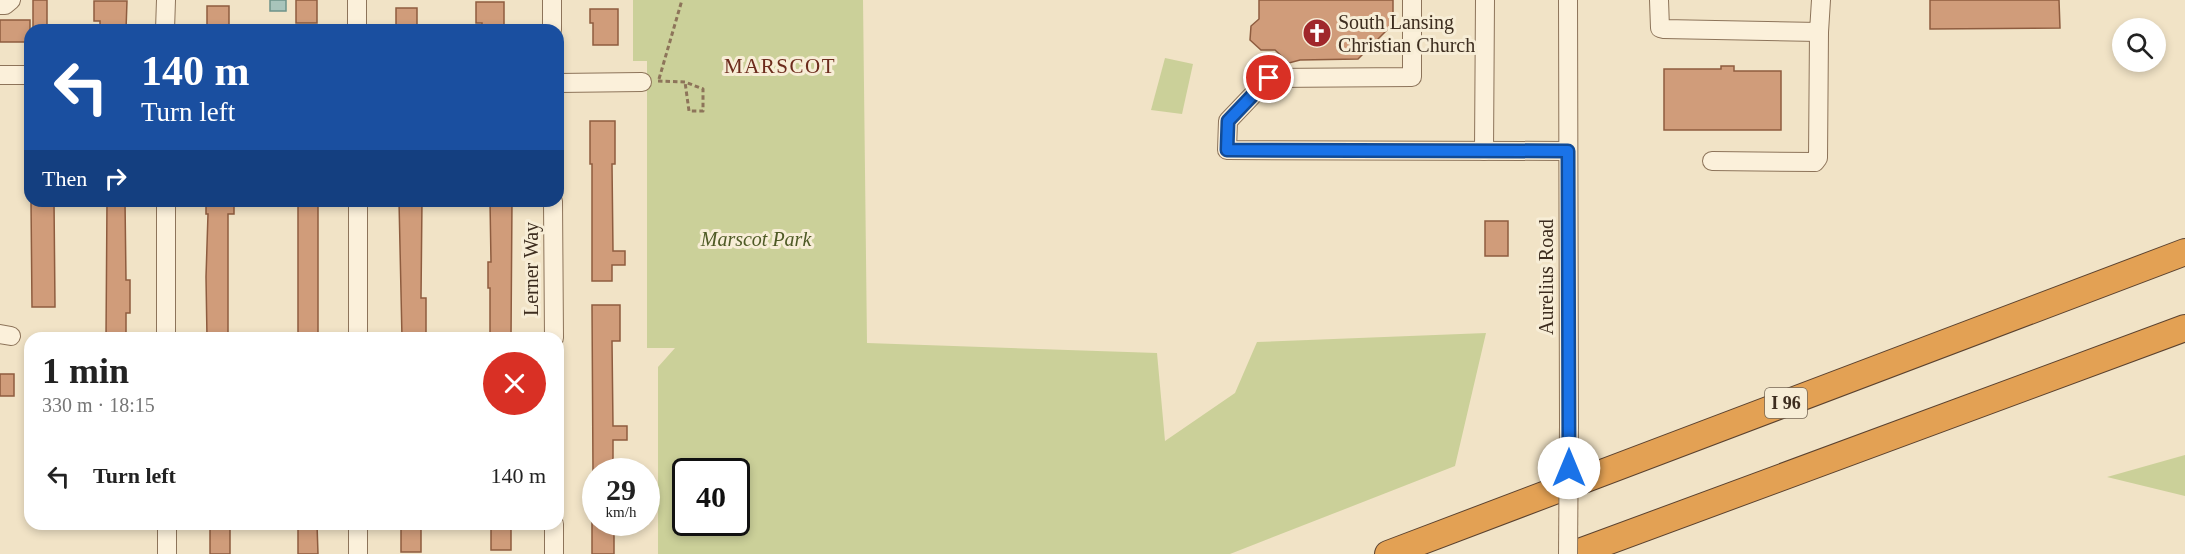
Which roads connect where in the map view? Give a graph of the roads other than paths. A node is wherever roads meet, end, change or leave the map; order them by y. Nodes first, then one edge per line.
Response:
1 (11, 0) edge
2 (165, 0) edge
3 (357, 0) edge
4 (552, 0) edge
5 (1412, 0) edge
6 (1485, 0) edge
7 (1568, 0) edge
8 (1659, 0) edge
9 (1821, 0) edge
10 (0, 5) edge
11 (165, 24) edge
12 (357, 24) edge
13 (552, 24) edge
14 (1819, 32) junction
15 (0, 75) edge
16 (24, 75) edge
17 (650, 82) road end
18 (564, 83) edge
19 (1484, 151) junction
20 (1568, 151) junction
21 (1712, 160) dead end
22 (166, 207) edge
23 (358, 207) edge
24 (553, 207) edge
25 (2185, 252) edge
26 (2185, 328) edge
27 (166, 332) edge
28 (358, 332) edge
29 (554, 332) edge
30 (167, 530) edge
31 (358, 530) edge
32 (554, 530) edge
33 (167, 554) edge
34 (358, 554) edge
35 (554, 554) edge
36 (1388, 554) edge
37 (1568, 554) edge
38 (1574, 554) edge

1 - 10 street
2 - 11 street
3 - 12 street
4 - 13 street
5 - 19 street
6 - 19 street
7 - 20 street, Aurelius Road
8 - 14 street
9 - 14 street
14 - 21 street
15 - 16 street
17 - 18 street
19 - 20 street
20 - 37 street, Aurelius Road, bridge
22 - 27 street
23 - 28 street
24 - 29 street, Lerner Way
25 - 36 highway, I 96
26 - 38 highway
30 - 33 street
31 - 34 street
32 - 35 street

